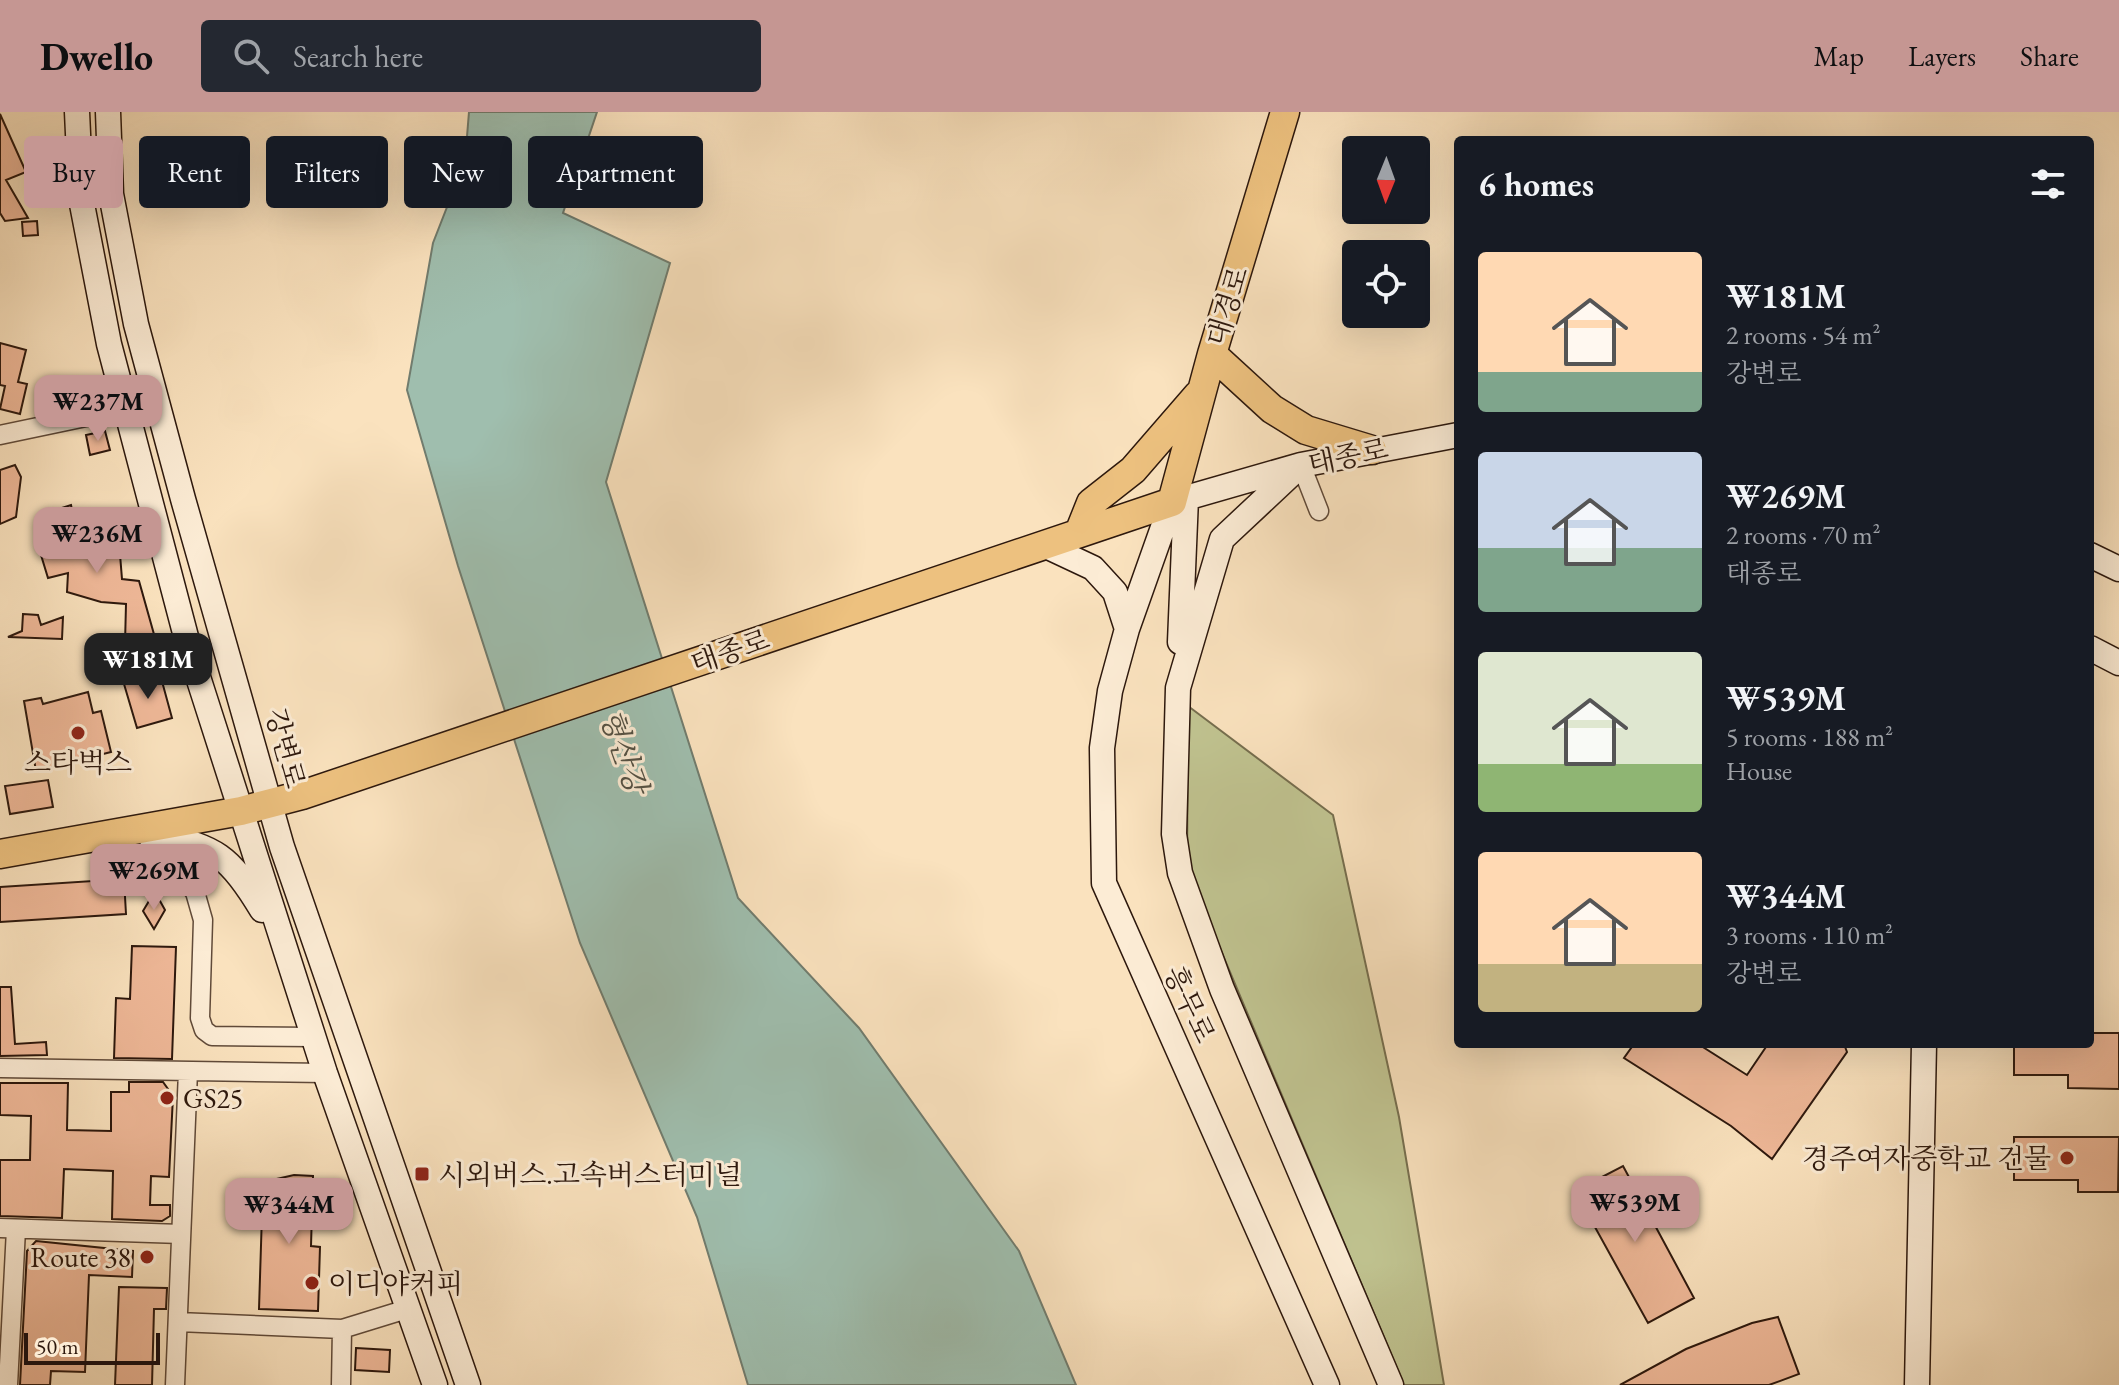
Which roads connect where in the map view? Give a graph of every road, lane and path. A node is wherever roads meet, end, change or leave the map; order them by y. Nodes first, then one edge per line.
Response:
1 (77, 112) edge
2 (108, 112) edge
3 (1285, 112) edge
4 (78, 136) edge
5 (109, 136) edge
6 (83, 208) edge
7 (114, 208) edge
8 (1212, 354) junction
9 (1202, 392) junction
10 (124, 409) junction
11 (0, 435) edge
12 (1454, 436) edge
13 (1372, 450) junction
14 (1301, 465) junction
15 (1178, 496) junction
16 (1319, 511) dead end
17 (1079, 533) junction
18 (1044, 545) junction
19 (2094, 557) edge
20 (2119, 569) edge
21 (1127, 629) junction
22 (2094, 650) edge
23 (2119, 663) edge
24 (1178, 688) junction
25 (270, 803) junction
26 (241, 811) junction
27 (140, 829) junction
28 (0, 854) edge
29 (284, 945) junction
30 (314, 1037) junction
31 (1924, 1048) edge
32 (0, 1068) edge
33 (188, 1071) junction
34 (325, 1073) junction
35 (8, 1229) edge
36 (181, 1234) junction
37 (407, 1309) junction
38 (178, 1322) junction
39 (342, 1329) junction
40 (8, 1385) edge
41 (175, 1385) edge
42 (341, 1385) edge
43 (435, 1385) edge
44 (468, 1385) edge
45 (1327, 1385) edge
46 (1391, 1385) edge
47 (1917, 1385) edge

1 - 4 street
2 - 5 street, 강변로
3 - 8 main road, 대경로
6 - 10 street
7 - 25 street, 강변로
8 - 9 main road, 대경로
8 - 13 main road
9 - 15 main road, 대경로
9 - 17 main road
10 - 11 street
10 - 26 street
12 - 13 street, 태종로
13 - 14 street, 태종로
14 - 15 street, 태종로
14 - 16 street
14 - 24 street, 흥무로
15 - 17 main road, 태종로
15 - 21 street, 흥무로
15 - 24 street, 흥무로
17 - 18 main road, 태종로
18 - 21 street
18 - 25 main road, 태종로
19 - 20 street
21 - 45 street, 흥무로
22 - 23 street
24 - 46 street, 흥무로
25 - 26 main road, 태종로
25 - 44 street, 강변로
26 - 27 main road, 태종로
26 - 29 street
27 - 28 main road, 태종로
27 - 29 street
27 - 30 street
29 - 30 street
30 - 34 street
31 - 47 street
32 - 33 street
33 - 34 street
33 - 36 street
34 - 37 street
35 - 36 street
35 - 40 street
36 - 38 street
37 - 39 street
37 - 43 street
38 - 39 street
38 - 41 street
39 - 42 street

